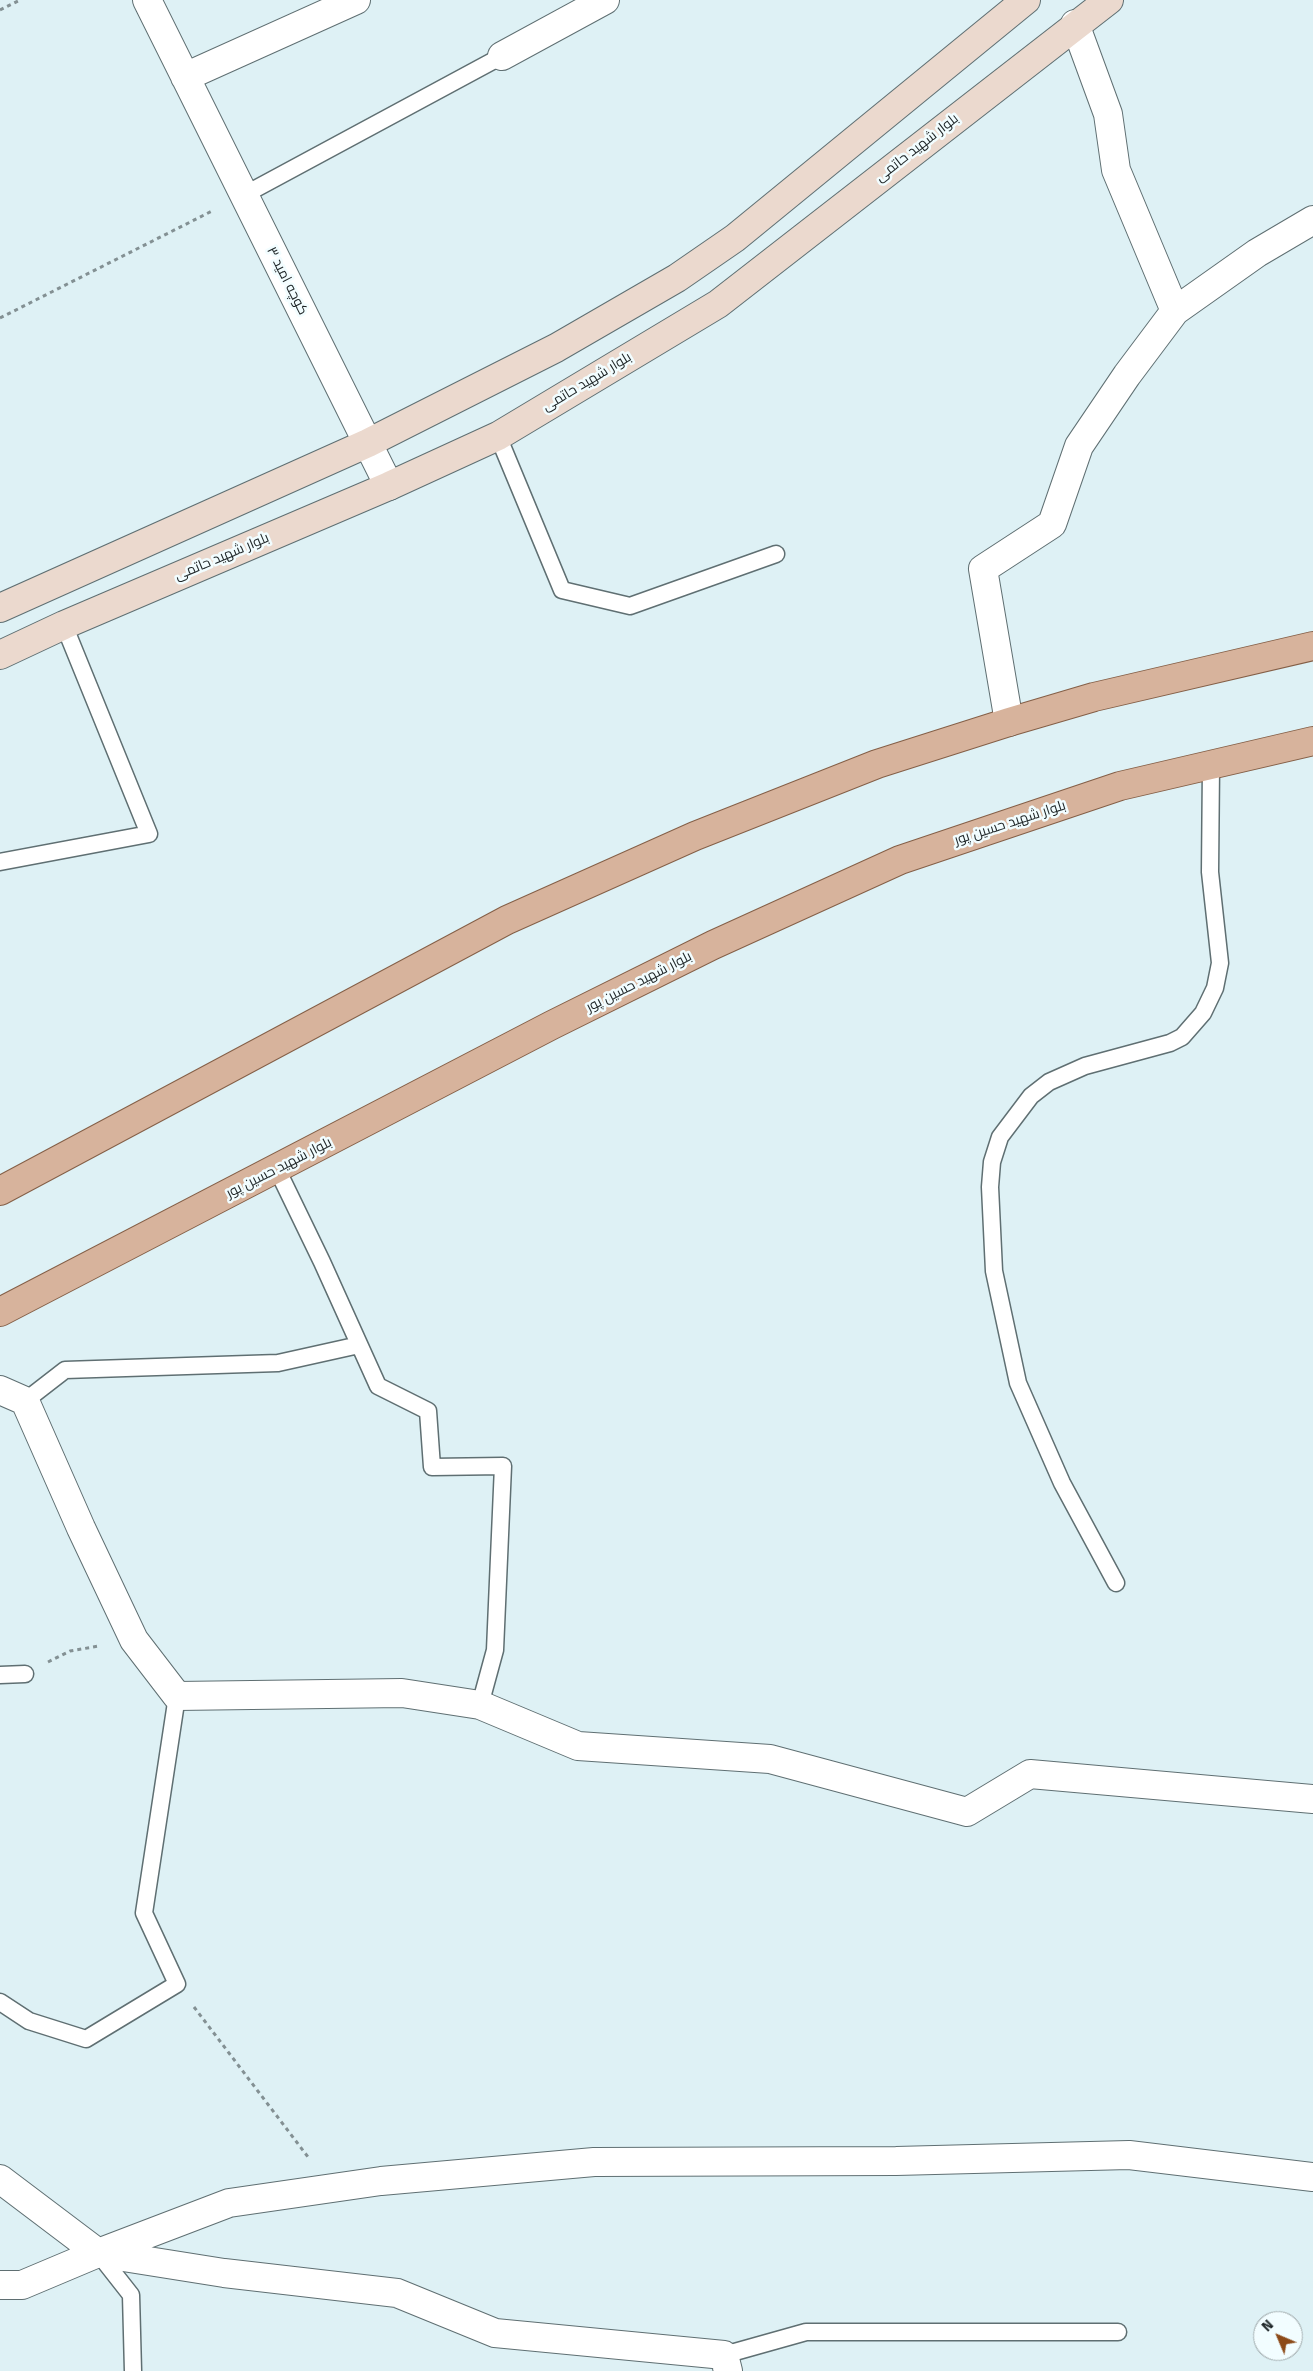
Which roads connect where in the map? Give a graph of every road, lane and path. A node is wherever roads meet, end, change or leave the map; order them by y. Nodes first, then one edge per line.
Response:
1 (20, 0) edge
2 (147, 0) edge
3 (356, 0) edge
4 (605, 0) edge
5 (1026, 0) edge
6 (1109, 0) edge
7 (0, 10) edge
8 (1075, 24) junction
9 (502, 56) joint
10 (185, 77) junction
11 (244, 195) junction
12 (1313, 220) edge
13 (1175, 311) junction
14 (0, 318) edge
15 (498, 436) junction
16 (368, 443) junction
17 (389, 486) junction
18 (776, 554) dead end
19 (0, 608) edge
20 (64, 625) junction
21 (1313, 646) edge
22 (0, 655) edge
23 (1009, 722) junction
24 (1313, 741) edge
25 (1211, 766) junction
26 (0, 862) edge
27 (277, 1169) junction
28 (0, 1191) edge
29 (0, 1312) edge
30 (359, 1345) junction
31 (0, 1390) edge
32 (25, 1401) junction
33 (1116, 1583) dead end
34 (134, 1640) junction
35 (25, 1674) joint
36 (0, 1675) edge
37 (177, 1696) junction
38 (480, 1705) junction
39 (1313, 1799) edge
40 (177, 1984) junction
41 (0, 2002) edge
42 (1313, 2177) edge
43 (0, 2179) edge
44 (332, 2188) junction
45 (98, 2253) junction
46 (0, 2285) edge
47 (1118, 2332) dead end
48 (726, 2363) edge
49 (133, 2371) edge

1 - 7 path
2 - 10 street, کوچه امید ۳
3 - 10 street
4 - 9 street
5 - 16 main road
6 - 8 main road, بلوار شهید حاتمی
8 - 13 street
8 - 15 main road, بلوار شهید حاتمی
9 - 11 lane
10 - 11 street, کوچه امید ۳
11 - 14 path
11 - 16 street, کوچه امید ۳
12 - 13 street
13 - 23 street
15 - 17 main road, بلوار شهید حاتمی
15 - 18 lane
16 - 17 street, کوچه امید ۳
16 - 19 main road
17 - 20 main road, بلوار شهید حاتمی
20 - 22 main road, بلوار شهید حاتمی
20 - 26 lane
21 - 23 main road
23 - 28 main road
24 - 25 main road, بلوار شهيد حسین پور
25 - 27 main road, بلوار شهيد حسین پور
25 - 33 lane
27 - 29 main road, بلوار شهيد حسین پور
27 - 30 lane
30 - 32 lane
30 - 38 lane
31 - 32 street
32 - 34 street
34 - 35 path
34 - 37 street
35 - 36 lane
37 - 38 street
37 - 40 lane
38 - 39 street
40 - 41 lane
40 - 44 path
42 - 44 street
43 - 45 street
44 - 45 street
45 - 46 street
45 - 48 street
45 - 49 lane
47 - 48 lane

